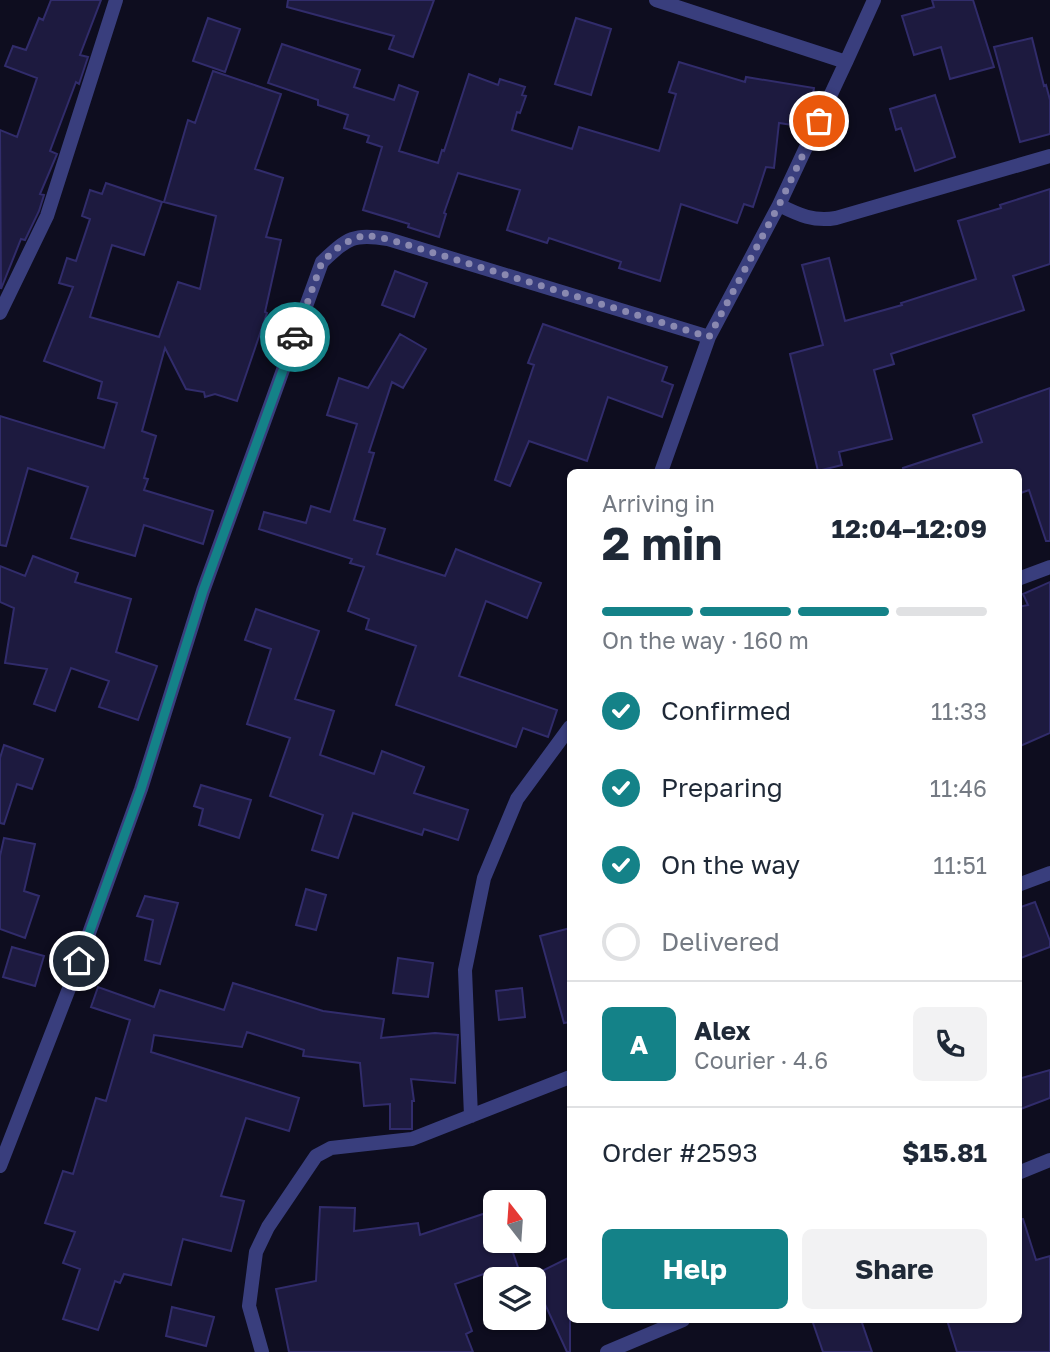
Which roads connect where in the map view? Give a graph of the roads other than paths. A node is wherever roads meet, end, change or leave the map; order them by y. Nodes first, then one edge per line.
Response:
1 (116, 0) edge
2 (656, 0) edge
3 (873, 0) edge
4 (846, 62) junction
5 (1050, 156) edge
6 (779, 205) junction
7 (0, 313) edge
8 (709, 337) junction
9 (662, 469) edge
10 (1050, 567) edge
11 (1022, 578) edge
12 (567, 731) edge
13 (1050, 873) edge
14 (1022, 884) edge
15 (567, 1078) edge
16 (471, 1116) junction
17 (1050, 1160) edge
18 (0, 1166) edge
19 (1022, 1171) edge
20 (676, 1323) edge
21 (262, 1352) edge
22 (607, 1352) edge

1 - 7 street
2 - 4 street
3 - 4 street
4 - 6 street
5 - 6 street
6 - 8 street
8 - 9 street
8 - 18 street
10 - 11 street
12 - 16 street
13 - 14 street
15 - 16 street
16 - 21 street
17 - 19 street
20 - 22 street

